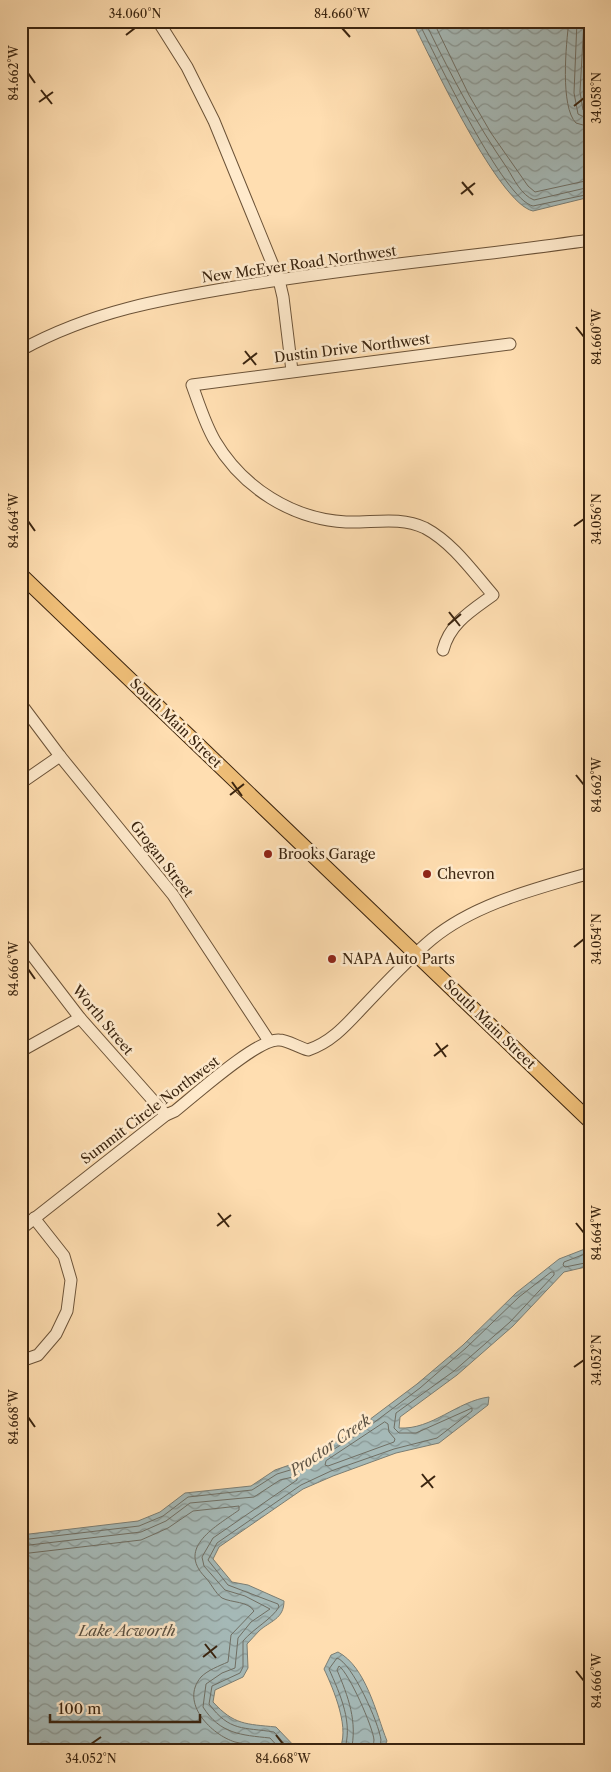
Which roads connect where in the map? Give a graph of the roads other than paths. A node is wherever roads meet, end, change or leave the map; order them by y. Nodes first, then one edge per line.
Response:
1 (158, 21) edge
2 (590, 240) edge
3 (279, 280) junction
4 (510, 344) dead end
5 (21, 350) edge
6 (292, 371) junction
7 (21, 575) edge
8 (443, 650) dead end
9 (21, 704) edge
10 (60, 756) junction
11 (21, 783) edge
12 (590, 873) edge
13 (21, 941) edge
14 (416, 953) junction
15 (80, 1018) junction
16 (269, 1041) junction
17 (21, 1051) edge
18 (166, 1115) junction
19 (590, 1121) edge
20 (34, 1218) junction
21 (21, 1229) edge
22 (21, 1362) edge

1 - 3 street
2 - 3 street, New McEver Road Northwest
3 - 5 street, New McEver Road Northwest
3 - 6 street
4 - 6 street, Dustin Drive Northwest
6 - 8 street, Dustin Drive Northwest
7 - 14 main road, South Main Street
9 - 10 street, Grogan Street
10 - 11 street
10 - 16 street, Grogan Street
12 - 14 street
13 - 15 street, Worth Street
14 - 16 street
14 - 19 main road, South Main Street
15 - 17 street
15 - 18 street, Worth Street
16 - 18 street, Summit Circle Northwest
18 - 20 street, Summit Circle Northwest
20 - 21 street, Summit Circle Northwest
20 - 22 street

